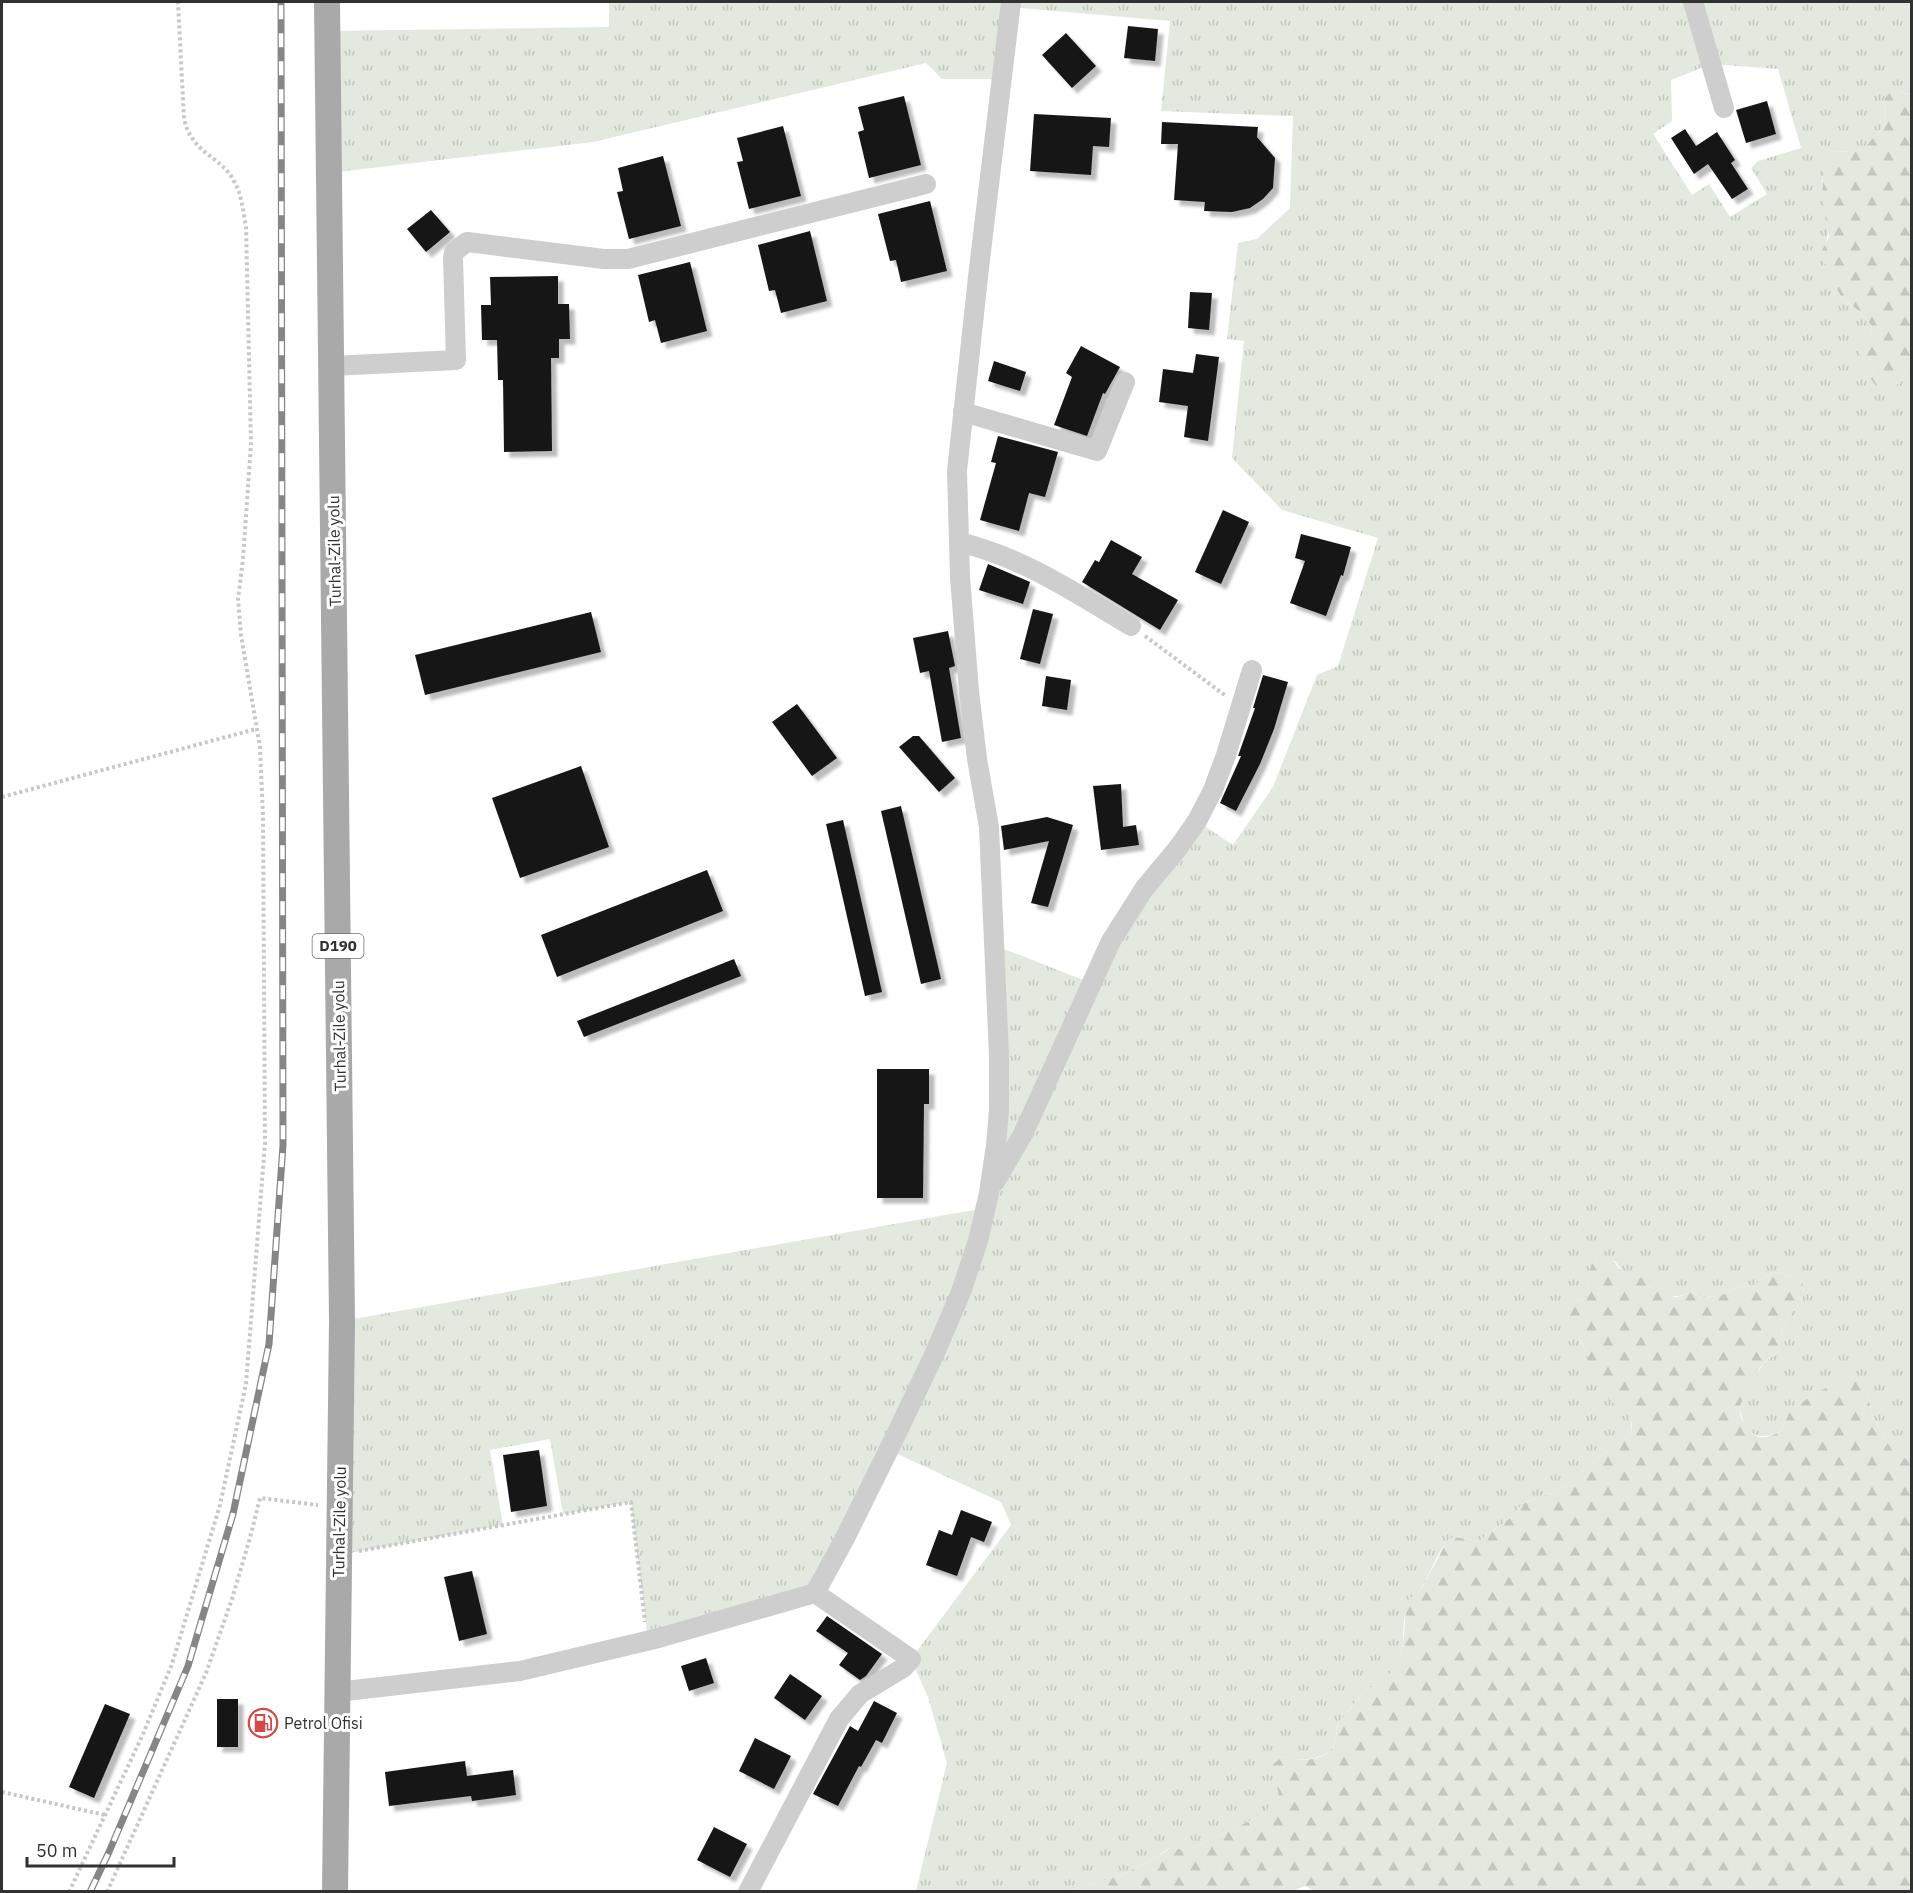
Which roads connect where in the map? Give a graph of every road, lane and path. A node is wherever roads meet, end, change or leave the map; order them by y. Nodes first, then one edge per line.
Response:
1 (178, 2) edge
2 (327, 2) edge
3 (1011, 2) edge
4 (1693, 2) edge
5 (1724, 108) dead end
6 (926, 183) dead end
7 (332, 366) junction
8 (1125, 382) dead end
9 (963, 412) junction
10 (959, 542) junction
11 (1131, 626) joint
12 (1252, 670) dead end
13 (1241, 707) junction
14 (256, 729) junction
15 (2, 797) edge
16 (989, 1193) junction
17 (339, 1507) junction
18 (339, 1555) junction
19 (815, 1593) junction
20 (648, 1641) junction
21 (337, 1692) junction
22 (2, 1792) edge
23 (105, 1815) junction
24 (69, 1892) edge
25 (107, 1892) edge
26 (335, 1892) edge
27 (748, 1892) edge

1 - 14 path
2 - 7 main road, Turhal-Zile yolu / D190
3 - 9 street
4 - 5 street
6 - 7 street
7 - 17 main road, Turhal-Zile yolu / D190
8 - 9 street
9 - 10 street
10 - 11 street
10 - 16 street
11 - 13 path
12 - 13 street
13 - 16 street
14 - 15 path
14 - 23 path
16 - 19 street
17 - 18 main road, Turhal-Zile yolu / D190
17 - 25 path
18 - 20 path
18 - 21 main road, Turhal-Zile yolu / D190
19 - 20 street
19 - 27 street
20 - 21 street
21 - 26 main road, Turhal-Zile yolu / D190
22 - 23 path
23 - 24 path

